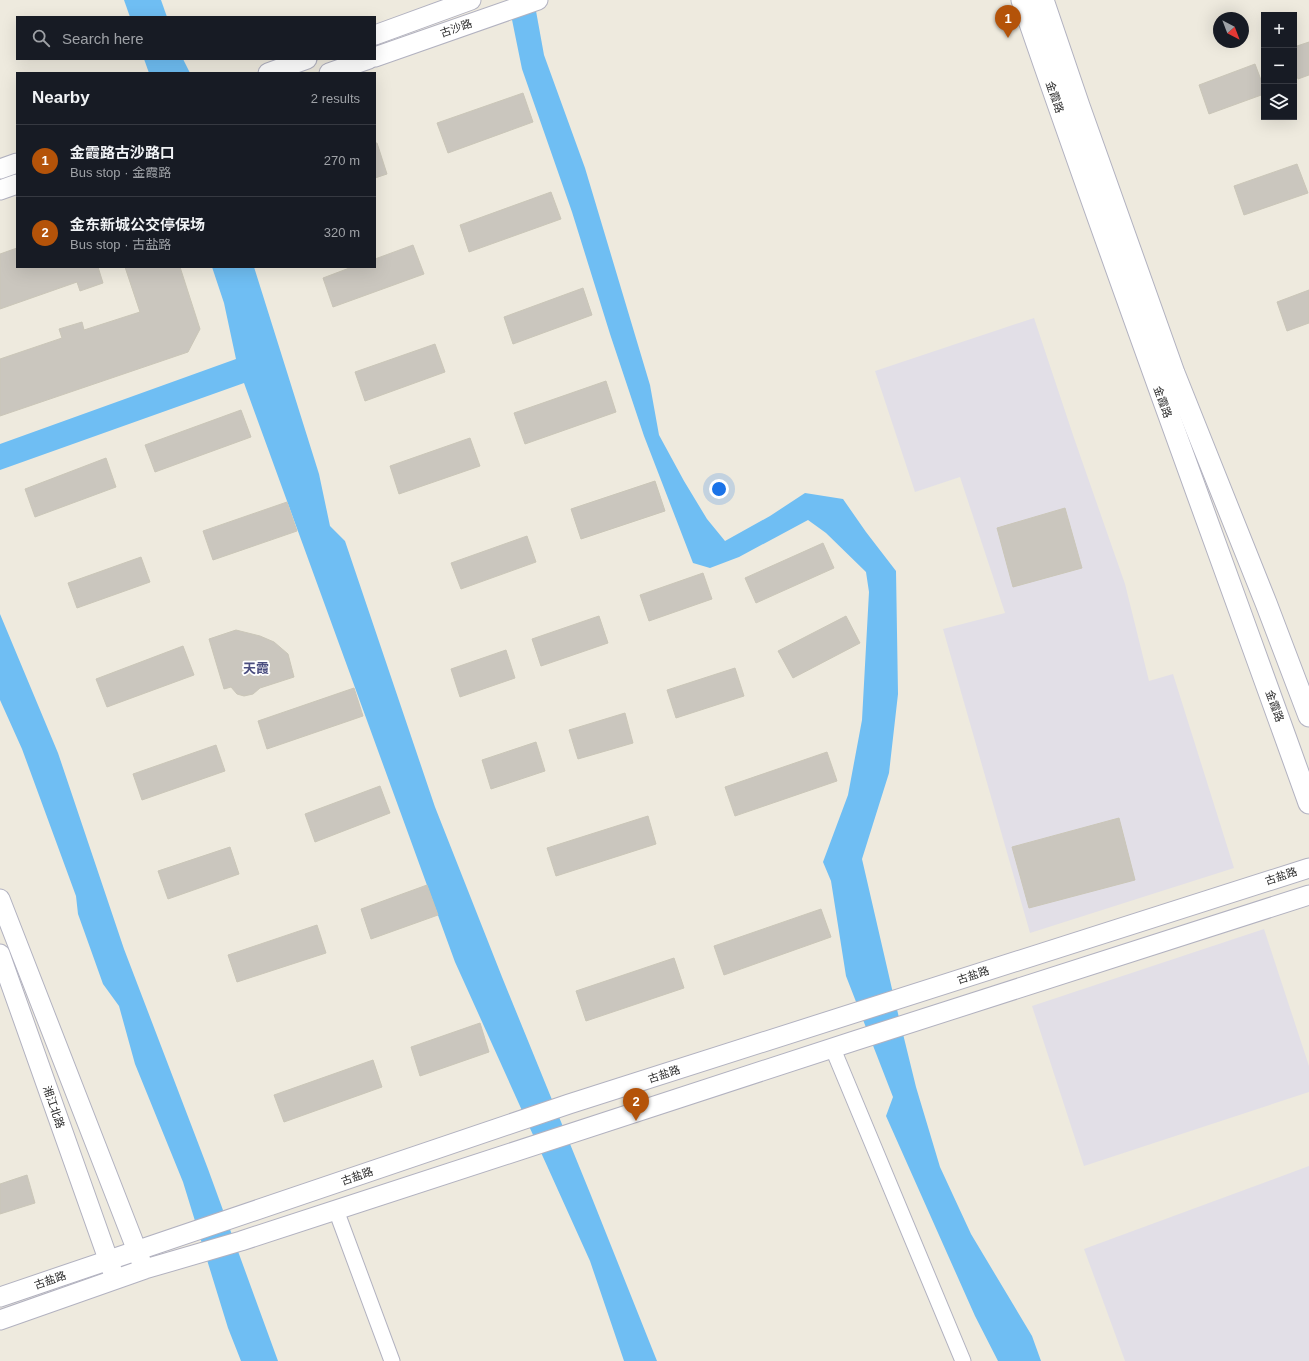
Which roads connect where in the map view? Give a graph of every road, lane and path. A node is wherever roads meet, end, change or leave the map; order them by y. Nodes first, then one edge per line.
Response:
1 (471, 0) edge
2 (538, 0) edge
3 (1022, 0) edge
4 (1043, 0) edge
5 (376, 34) edge
6 (376, 57) edge
7 (304, 60) edge
8 (366, 60) edge
9 (271, 72) edge
10 (332, 72) edge
11 (16, 163) edge
12 (0, 169) edge
13 (16, 184) edge
14 (0, 190) edge
15 (1309, 716) edge
16 (1309, 803) edge
17 (1309, 868) edge
18 (1309, 895) edge
19 (0, 898) edge
20 (0, 954) edge
21 (833, 1049) junction
22 (336, 1210) junction
23 (136, 1250) junction
24 (108, 1261) junction
25 (144, 1269) junction
26 (115, 1280) junction
27 (0, 1297) edge
28 (0, 1320) edge
29 (392, 1361) edge
30 (963, 1361) edge

1 - 5 street, 古沙路
2 - 6 street, 古沙路
3 - 16 main road, 金霞路
4 - 15 main road, 金霞路
7 - 9 street
8 - 10 street
11 - 12 street
13 - 14 street
17 - 23 street, 古盐路
18 - 21 street, 古盐路
19 - 23 street
20 - 24 street, 湘江北路
21 - 22 street, 古盐路
21 - 30 street
22 - 25 street, 古盐路
22 - 29 street
23 - 24 street, 古盐路
23 - 25 street
24 - 26 street, 湘江北路
24 - 27 street, 古盐路
25 - 26 street, 古盐路
26 - 28 street, 古盐路

